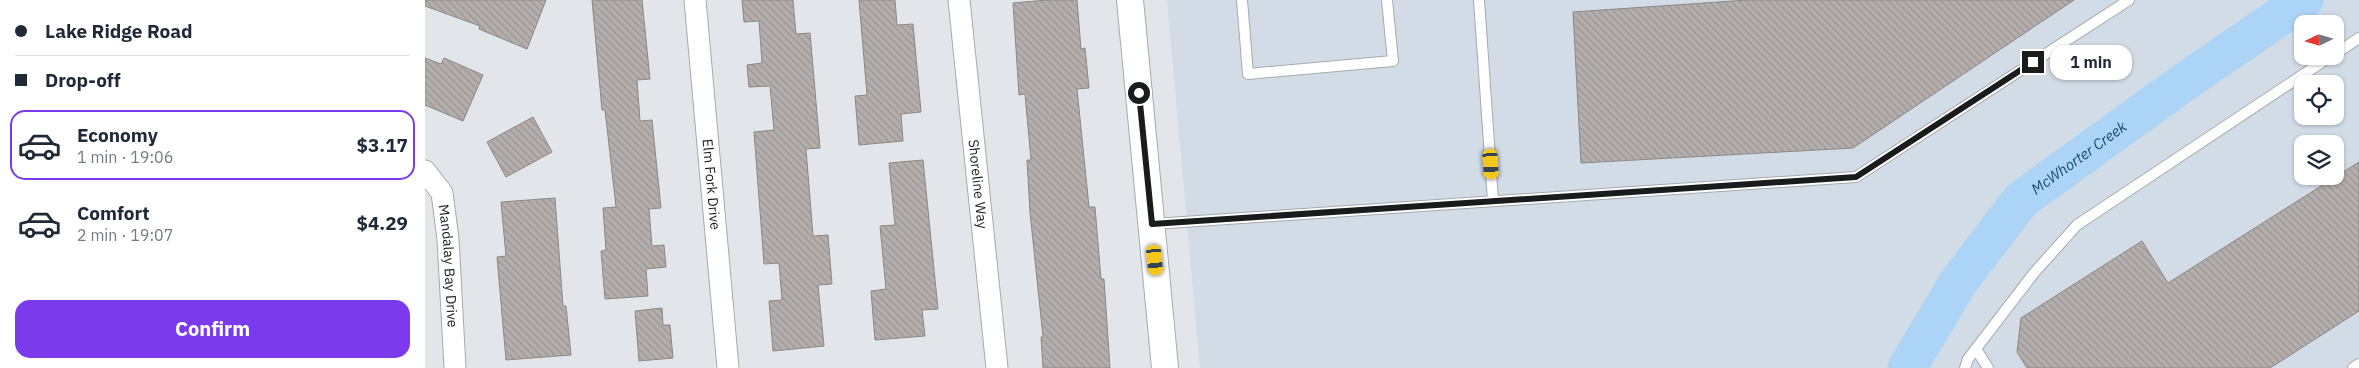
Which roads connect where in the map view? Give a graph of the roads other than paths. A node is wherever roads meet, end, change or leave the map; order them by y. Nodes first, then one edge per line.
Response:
1 (695, 0) edge
2 (959, 0) edge
3 (1131, 0) edge
4 (1242, 0) edge
5 (1387, 0) edge
6 (1479, 0) edge
7 (2129, 0) edge
8 (2359, 38) edge
9 (2344, 48) edge
10 (2317, 65) edge
11 (425, 171) edge
12 (1493, 201) junction
13 (1152, 224) junction
14 (1976, 349) junction
15 (2359, 364) edge
16 (455, 368) edge
17 (728, 368) edge
18 (997, 368) edge
19 (1165, 368) edge
20 (1965, 368) edge
21 (1988, 368) edge
22 (2353, 368) edge

1 - 17 street, Elm Fork Drive
2 - 18 street, Shoreline Way
3 - 13 street
4 - 5 lane
6 - 12 lane
7 - 12 lane
8 - 9 lane
10 - 14 lane
11 - 16 street, Mandalay Bay Drive
12 - 13 lane
13 - 19 street
14 - 20 lane
14 - 21 lane
15 - 22 lane

